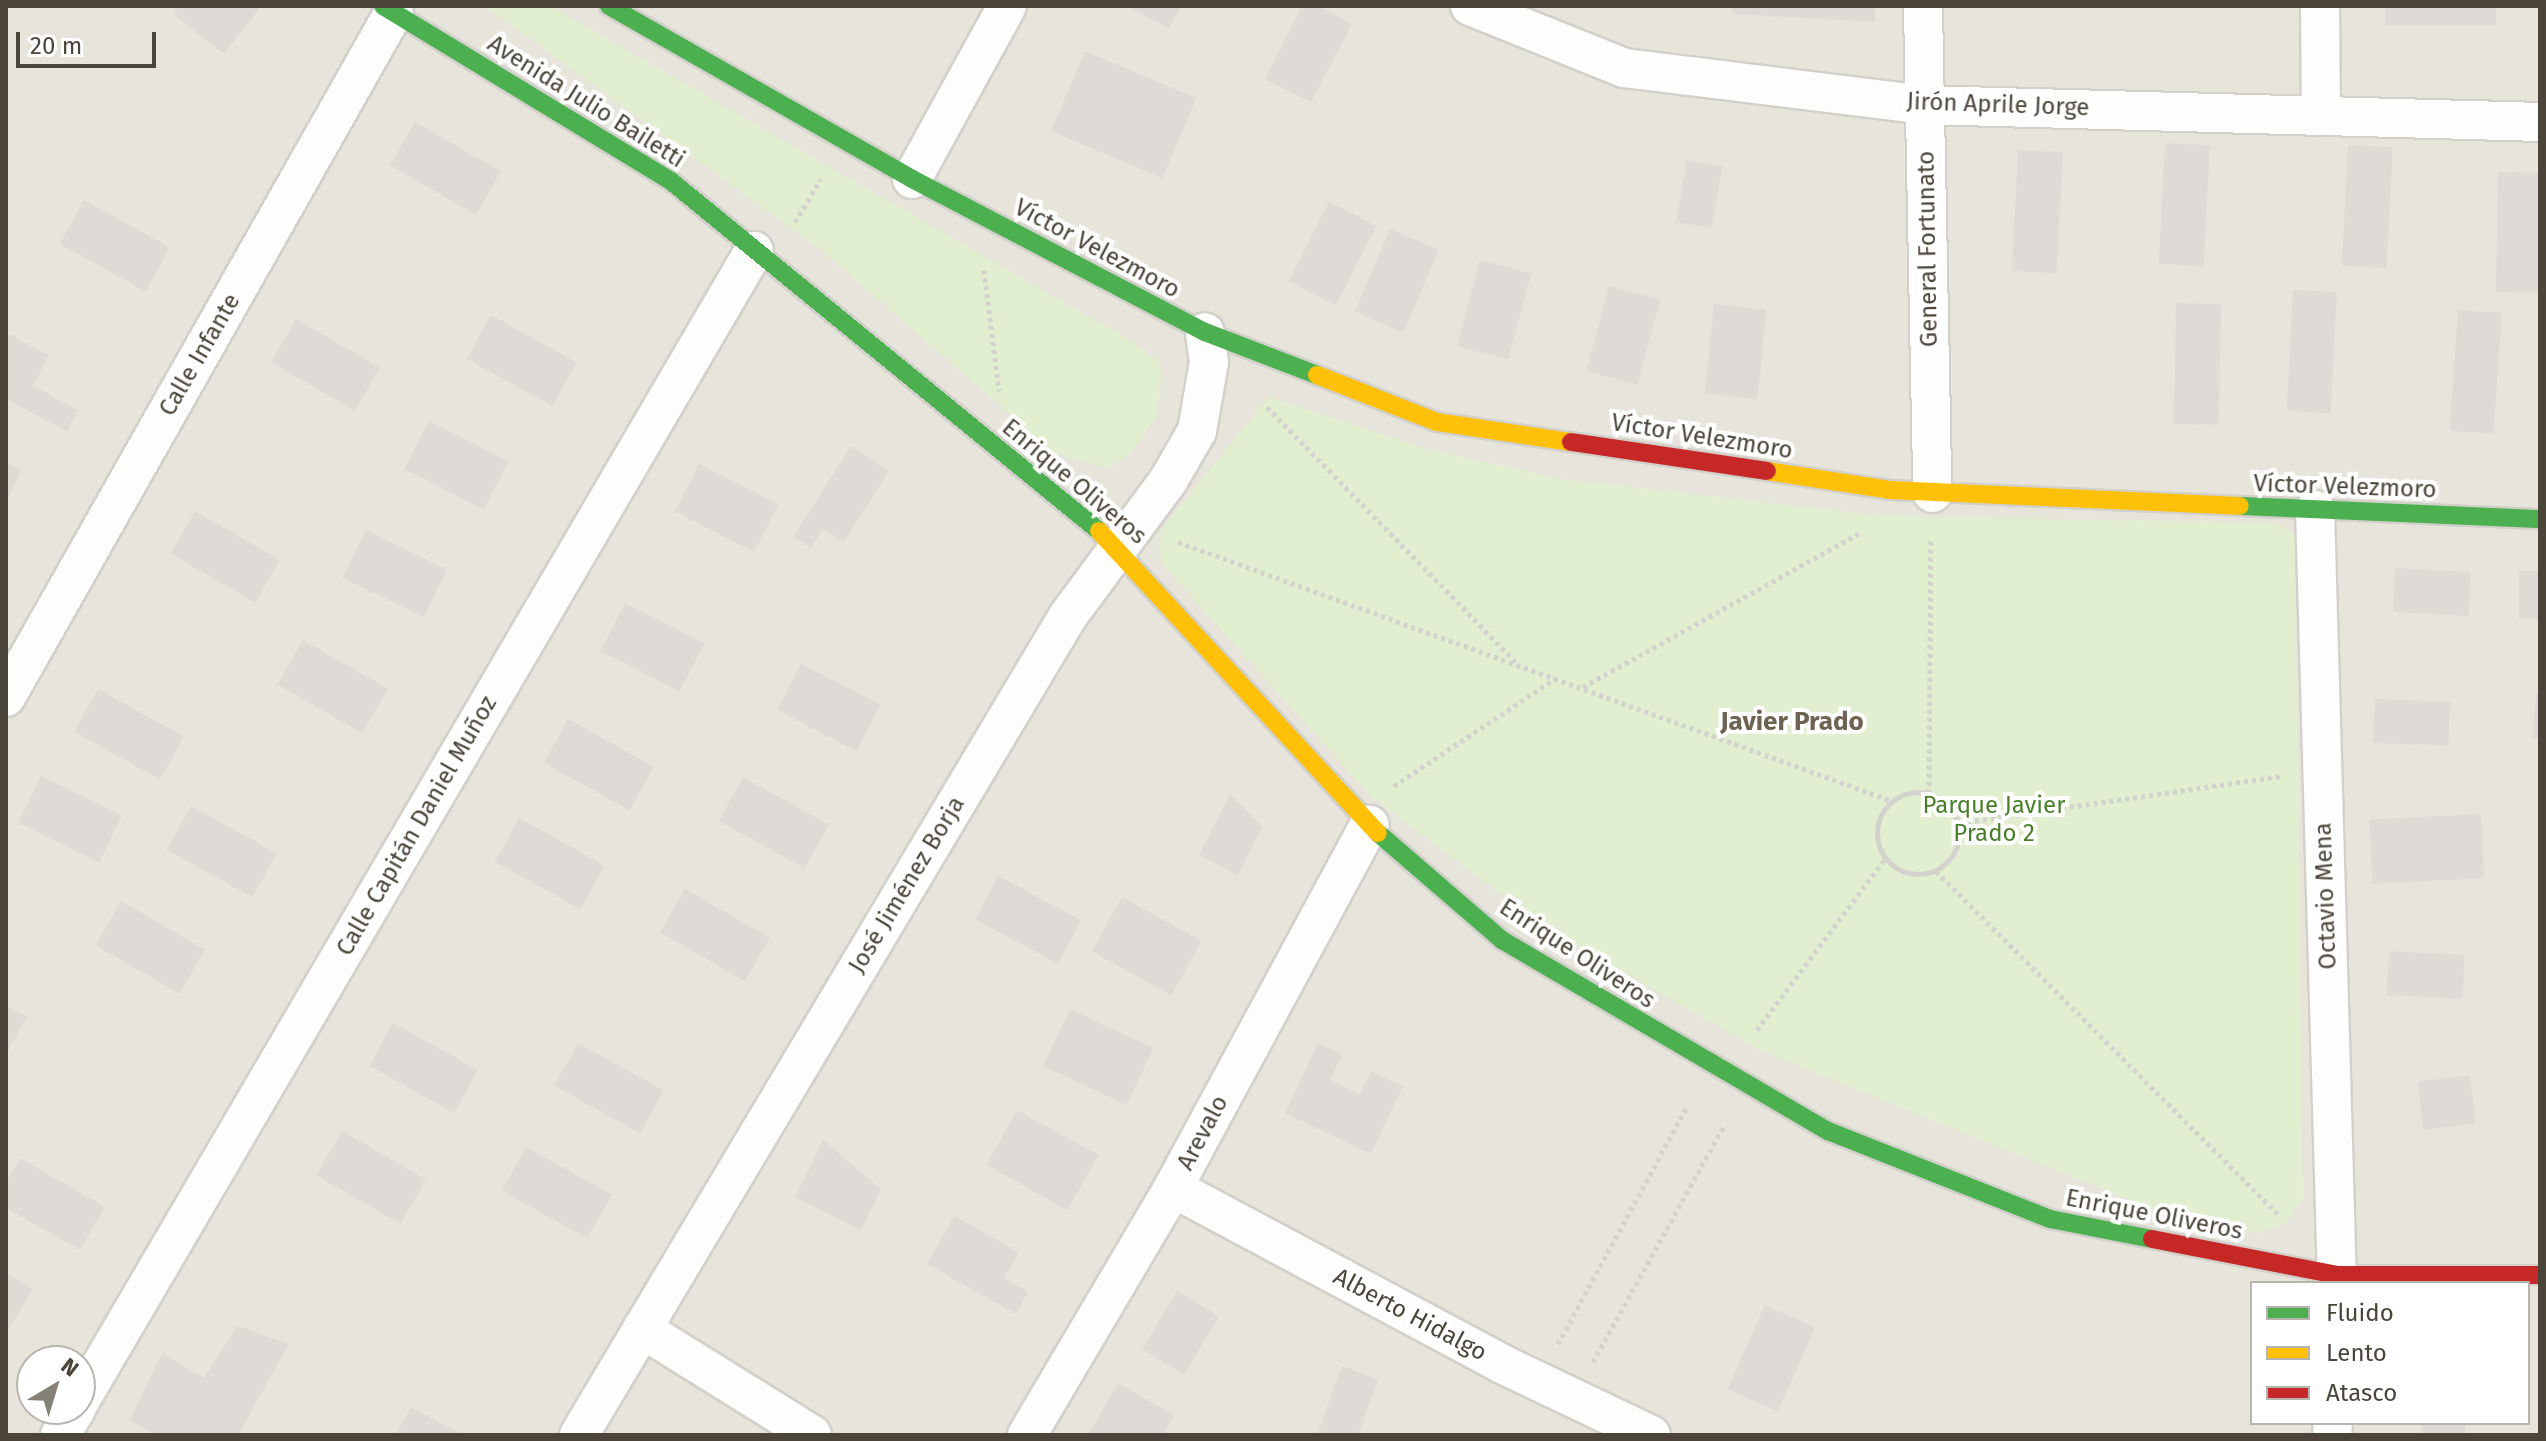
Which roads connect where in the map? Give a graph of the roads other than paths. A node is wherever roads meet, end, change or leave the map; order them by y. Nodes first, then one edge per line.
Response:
1 (609, 6) edge
2 (1007, 6) edge
3 (1470, 6) edge
4 (1923, 6) edge
5 (2320, 6) edge
6 (388, 9) edge
7 (1925, 105) junction
8 (2321, 116) junction
9 (2540, 122) edge
10 (912, 179) junction
11 (762, 258) junction
12 (1207, 347) junction
13 (1932, 493) junction
14 (2315, 510) junction
15 (2540, 519) edge
16 (1127, 537) junction
17 (6, 697) edge
18 (1369, 825) junction
19 (1173, 1188) junction
20 (2540, 1275) edge
21 (2337, 1279) edge
22 (642, 1329) junction
23 (96, 1374) edge
24 (579, 1435) edge
25 (812, 1435) edge
26 (1027, 1435) edge
27 (1651, 1435) edge

1 - 10 street
2 - 10 street
3 - 7 street, Jirón Aprile Jorge
4 - 7 street, General Fortunato
5 - 8 street
6 - 11 street, Avenida Julio Bailetti
6 - 17 street, Calle Infante
7 - 8 street, Jirón Aprile Jorge
7 - 13 street, General Fortunato
8 - 9 street, Jirón Aprile Jorge
10 - 12 street, Víctor Velezmoro
11 - 16 street, Enrique Oliveros
11 - 23 street, Calle Capitán Daniel Muñoz
12 - 13 street, Víctor Velezmoro
12 - 16 street, José Jiménez Borja
13 - 14 street, Víctor Velezmoro
14 - 15 street, Víctor Velezmoro
14 - 21 street, Octavio Mena
16 - 18 street, Enrique Oliveros
16 - 22 street, José Jiménez Borja
18 - 19 street, Arevalo
18 - 21 street, Enrique Oliveros
19 - 26 street, Arevalo
19 - 27 street, Alberto Hidalgo
20 - 21 street, Enrique Oliveros
22 - 24 street, José Jiménez Borja
22 - 25 street

